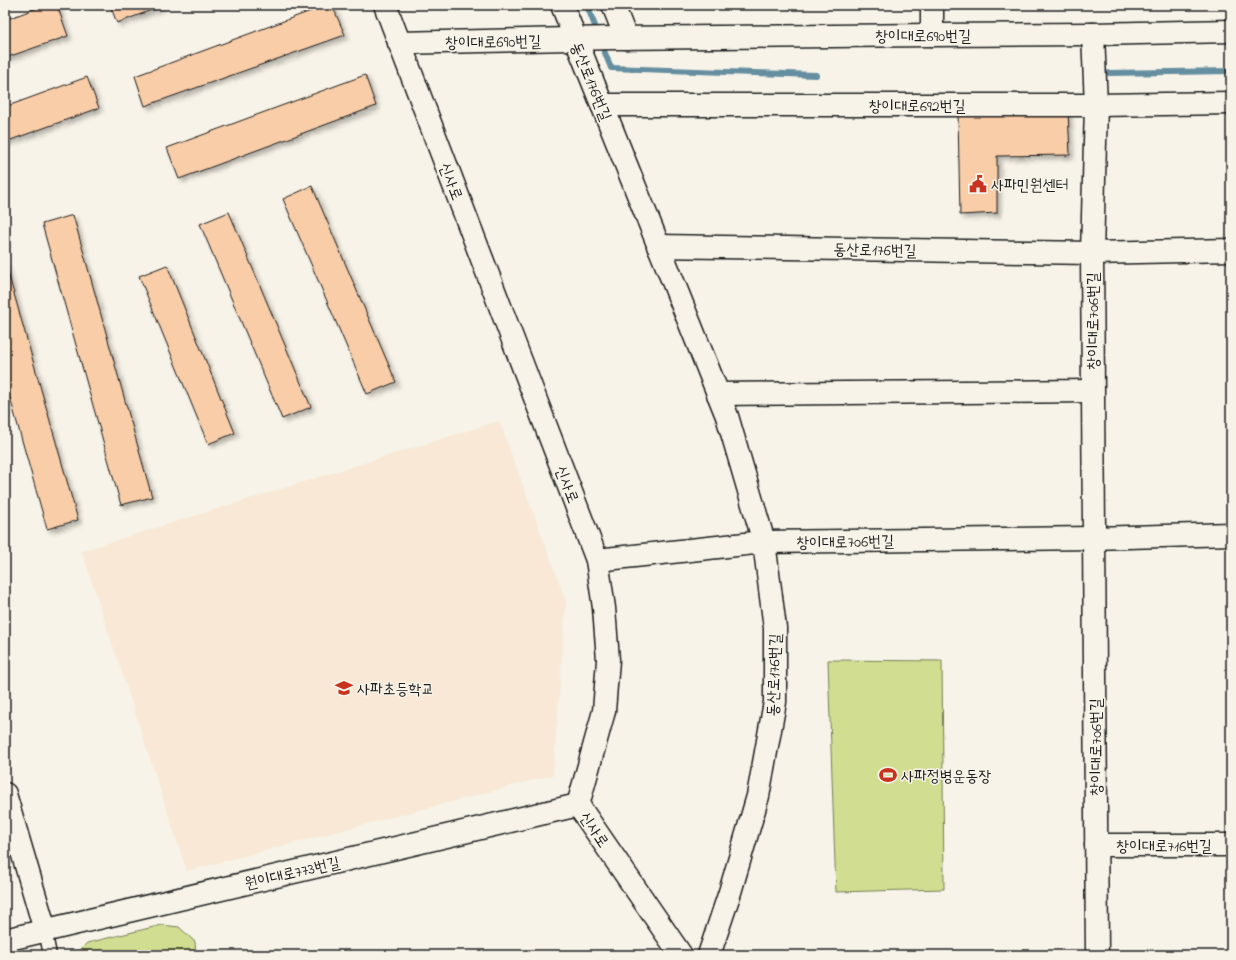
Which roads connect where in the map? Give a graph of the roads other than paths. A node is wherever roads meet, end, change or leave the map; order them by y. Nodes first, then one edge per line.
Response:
1 (385, 5) edge
2 (562, 5) edge
3 (613, 5) edge
4 (932, 5) edge
5 (1231, 31) edge
6 (1093, 34) junction
7 (932, 35) junction
8 (620, 38) junction
9 (580, 39) junction
10 (399, 43) junction
11 (1231, 103) edge
12 (602, 105) junction
13 (1096, 105) junction
14 (658, 246) junction
15 (1231, 250) edge
16 (1092, 253) junction
17 (1092, 391) junction
18 (718, 394) junction
19 (1231, 534) edge
20 (1094, 538) junction
21 (764, 542) junction
22 (597, 560) junction
23 (5, 794) edge
24 (578, 805) junction
25 (1231, 844) edge
26 (1096, 845) junction
27 (45, 930) junction
28 (5, 940) edge
29 (50, 955) edge
30 (681, 955) edge
31 (709, 955) edge
32 (1097, 955) edge

1 - 10 street, 신사로
2 - 9 street, 동산로176번길
3 - 8 street
4 - 7 street
5 - 6 street, 창이대로690번길
6 - 7 street, 창이대로690번길
6 - 13 street, 창이대로706번길
7 - 8 street, 창이대로690번길
8 - 9 street, 창이대로690번길
9 - 10 street, 창이대로690번길
9 - 12 street, 동산로176번길
10 - 22 street, 신사로
11 - 13 street, 창이대로692번길
12 - 13 street, 창이대로692번길
12 - 14 street, 동산로176번길
13 - 16 street, 창이대로706번길
14 - 16 street, 동산로176번길
14 - 18 street, 동산로176번길
15 - 16 street, 동산로176번길
16 - 17 street, 창이대로706번길
17 - 18 street
17 - 20 street, 창이대로706번길
18 - 21 street, 동산로176번길
19 - 20 street, 창이대로706번길
20 - 21 street, 창이대로706번길
20 - 26 street, 창이대로706번길
21 - 22 street, 창이대로706번길
21 - 31 street, 동산로176번길
22 - 24 street, 신사로
23 - 27 street
24 - 27 street, 원이대로773번길
24 - 30 street, 신사로
25 - 26 street, 창이대로716번길
26 - 32 street, 창이대로706번길
27 - 28 street, 원이대로773번길
27 - 29 lane

